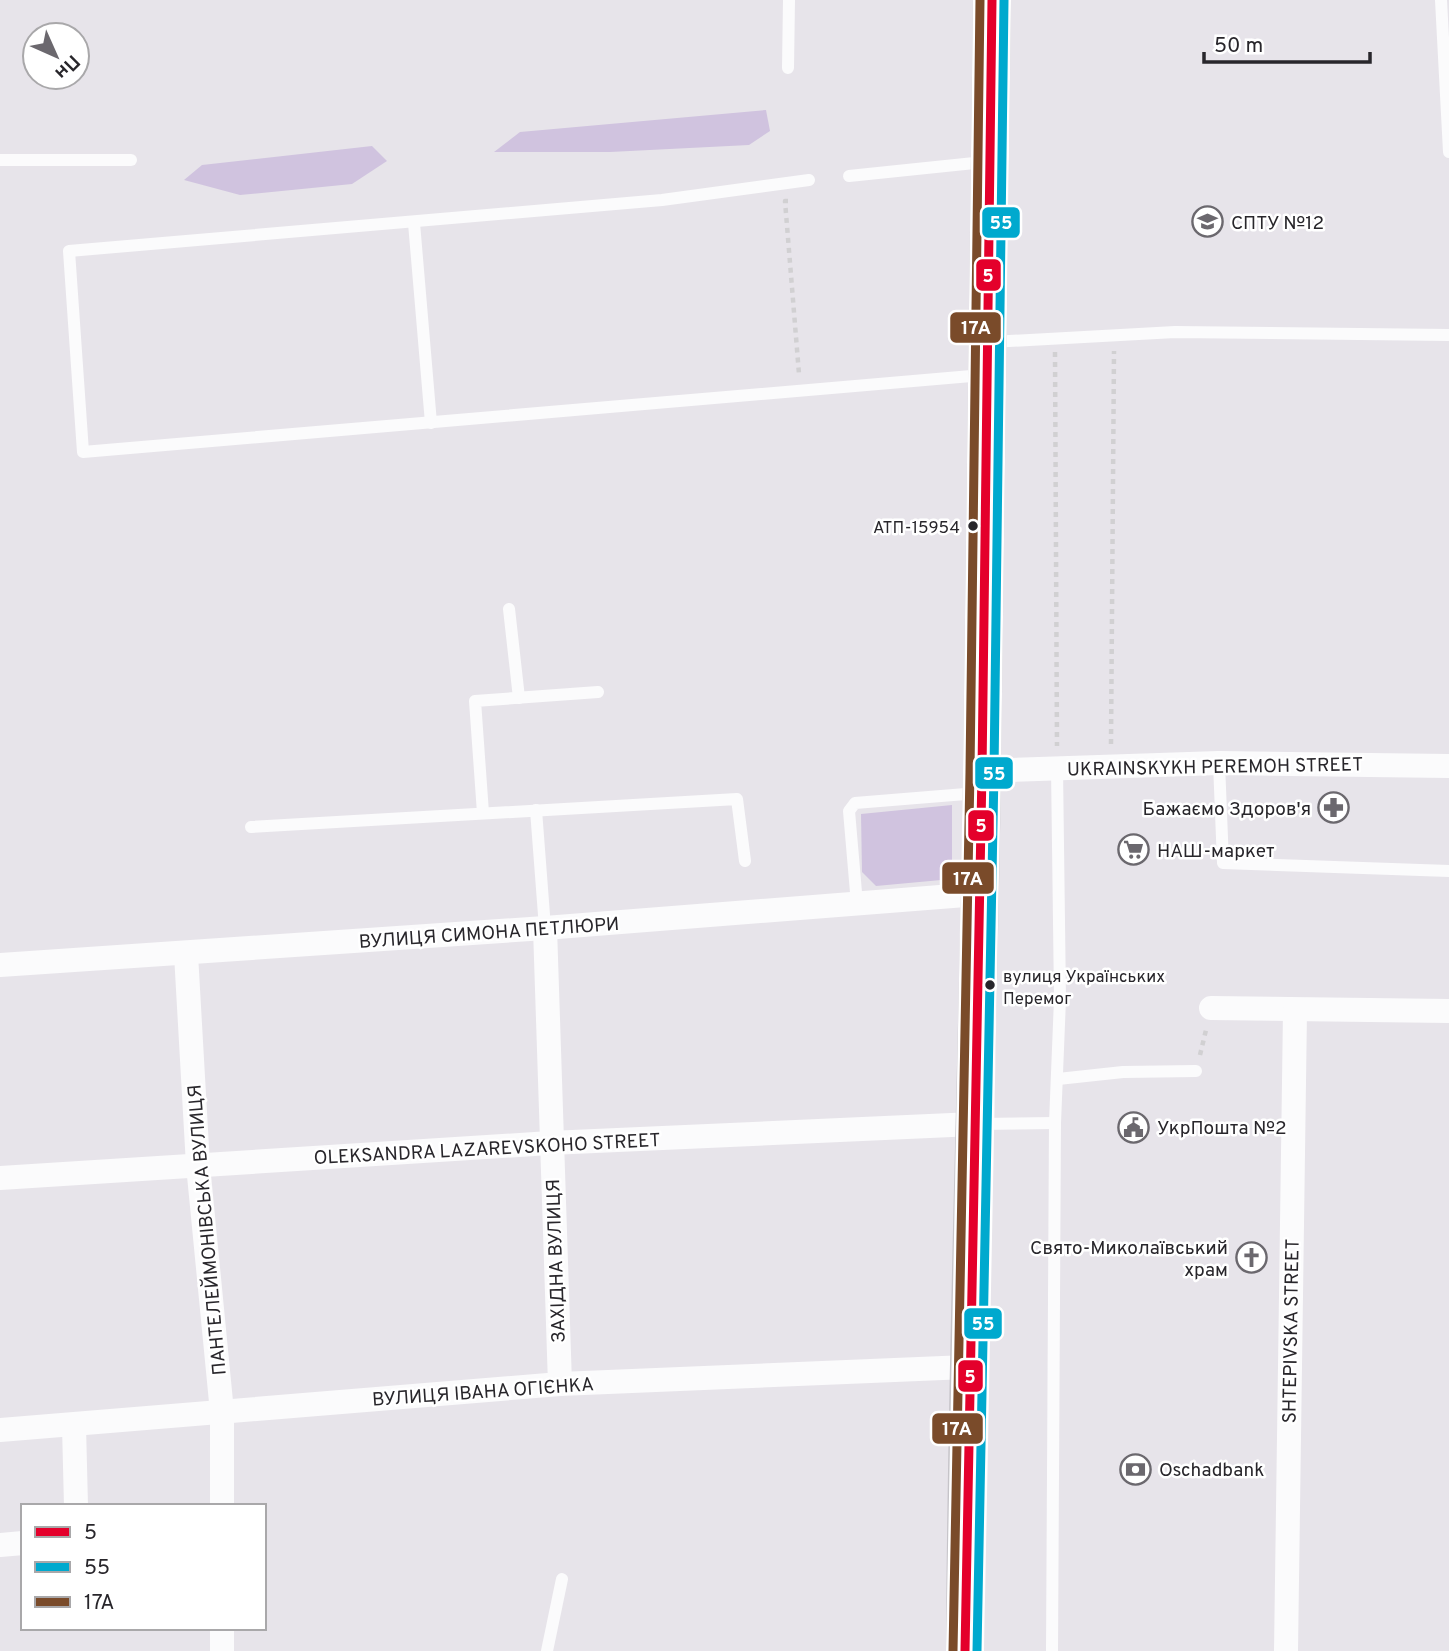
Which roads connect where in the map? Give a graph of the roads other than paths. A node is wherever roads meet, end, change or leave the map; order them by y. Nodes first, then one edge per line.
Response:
1 (789, 0) edge
2 (992, 0) edge
3 (1441, 0) edge
4 (788, 68) dead end
5 (1449, 152) edge
6 (0, 160) edge
7 (131, 160) dead end
8 (990, 162) junction
9 (849, 176) dead end
10 (809, 180) dead end
11 (414, 223) junction
12 (1449, 335) edge
13 (987, 359) junction
14 (431, 422) junction
15 (509, 609) dead end
16 (598, 692) dead end
17 (519, 698) junction
18 (1219, 763) junction
19 (1449, 766) edge
20 (1057, 768) junction
21 (982, 782) junction
22 (536, 810) junction
23 (483, 813) junction
24 (251, 827) dead end
25 (745, 861) dead end
26 (1449, 871) edge
27 (978, 894) junction
28 (857, 904) junction
29 (545, 928) junction
30 (186, 954) junction
31 (0, 965) edge
32 (1211, 1008) road end
33 (1295, 1011) junction
34 (1449, 1011) edge
35 (1196, 1071) road end
36 (1058, 1079) junction
37 (1055, 1123) junction
38 (974, 1124) junction
39 (550, 1143) junction
40 (198, 1165) junction
41 (0, 1178) edge
42 (967, 1367) junction
43 (559, 1384) junction
44 (222, 1412) junction
45 (74, 1426) junction
46 (0, 1430) edge
47 (76, 1504) edge
48 (222, 1504) edge
49 (21, 1543) edge
50 (0, 1545) edge
51 (562, 1579) dead end
52 (222, 1630) edge
53 (222, 1651) edge
54 (547, 1651) edge
55 (965, 1651) edge
56 (1052, 1651) edge
57 (1286, 1651) edge

1 - 4 lane
2 - 8 main road
3 - 5 lane
6 - 7 lane
8 - 9 lane
8 - 13 main road
10 - 11 lane
11 - 14 lane
11 - 14 lane
12 - 13 lane
13 - 14 lane
13 - 21 main road
15 - 17 lane
16 - 17 lane
17 - 23 lane
18 - 19 street, UKRAINSKYKH PEREMOH STREET
18 - 20 street, UKRAINSKYKH PEREMOH STREET
18 - 26 lane
20 - 21 street, UKRAINSKYKH PEREMOH STREET
20 - 36 lane
21 - 27 main road
21 - 28 lane
22 - 23 lane
22 - 25 lane
22 - 29 lane
23 - 24 lane
27 - 28 street, ВУЛИЦЯ СИМОНА ПЕТЛЮРИ
27 - 38 main road
28 - 29 street, ВУЛИЦЯ СИМОНА ПЕТЛЮРИ
29 - 30 street, ВУЛИЦЯ СИМОНА ПЕТЛЮРИ
29 - 39 street, ЗАХІДНА ВУЛИЦЯ
30 - 31 street, ВУЛИЦЯ СИМОНА ПЕТЛЮРИ
30 - 40 street, ПАНТЕЛЕЙМОНІВСЬКА ВУЛИЦЯ
32 - 33 street
33 - 34 street
33 - 57 street, SHTEPIVSKA STREET
35 - 36 lane
36 - 37 lane
37 - 38 lane
37 - 56 lane
38 - 39 street, OLEKSANDRA LAZAREVSKOHO STREET
38 - 42 main road
39 - 40 street, OLEKSANDRA LAZAREVSKOHO STREET
39 - 43 street, ЗАХІДНА ВУЛИЦЯ
40 - 41 street, OLEKSANDRA LAZAREVSKOHO STREET
40 - 44 street, ПАНТЕЛЕЙМОНІВСЬКА ВУЛИЦЯ
42 - 43 street, ВУЛИЦЯ ІВАНА ОГІЄНКА
42 - 55 main road
43 - 44 street, ВУЛИЦЯ ІВАНА ОГІЄНКА
44 - 45 street, ВУЛИЦЯ ІВАНА ОГІЄНКА
44 - 48 street, ПАНТЕЛЕЙМОНІВСЬКА ВУЛИЦЯ
45 - 46 street, ВУЛИЦЯ ІВАНА ОГІЄНКА
45 - 47 street
49 - 50 street
51 - 54 lane
52 - 53 street

